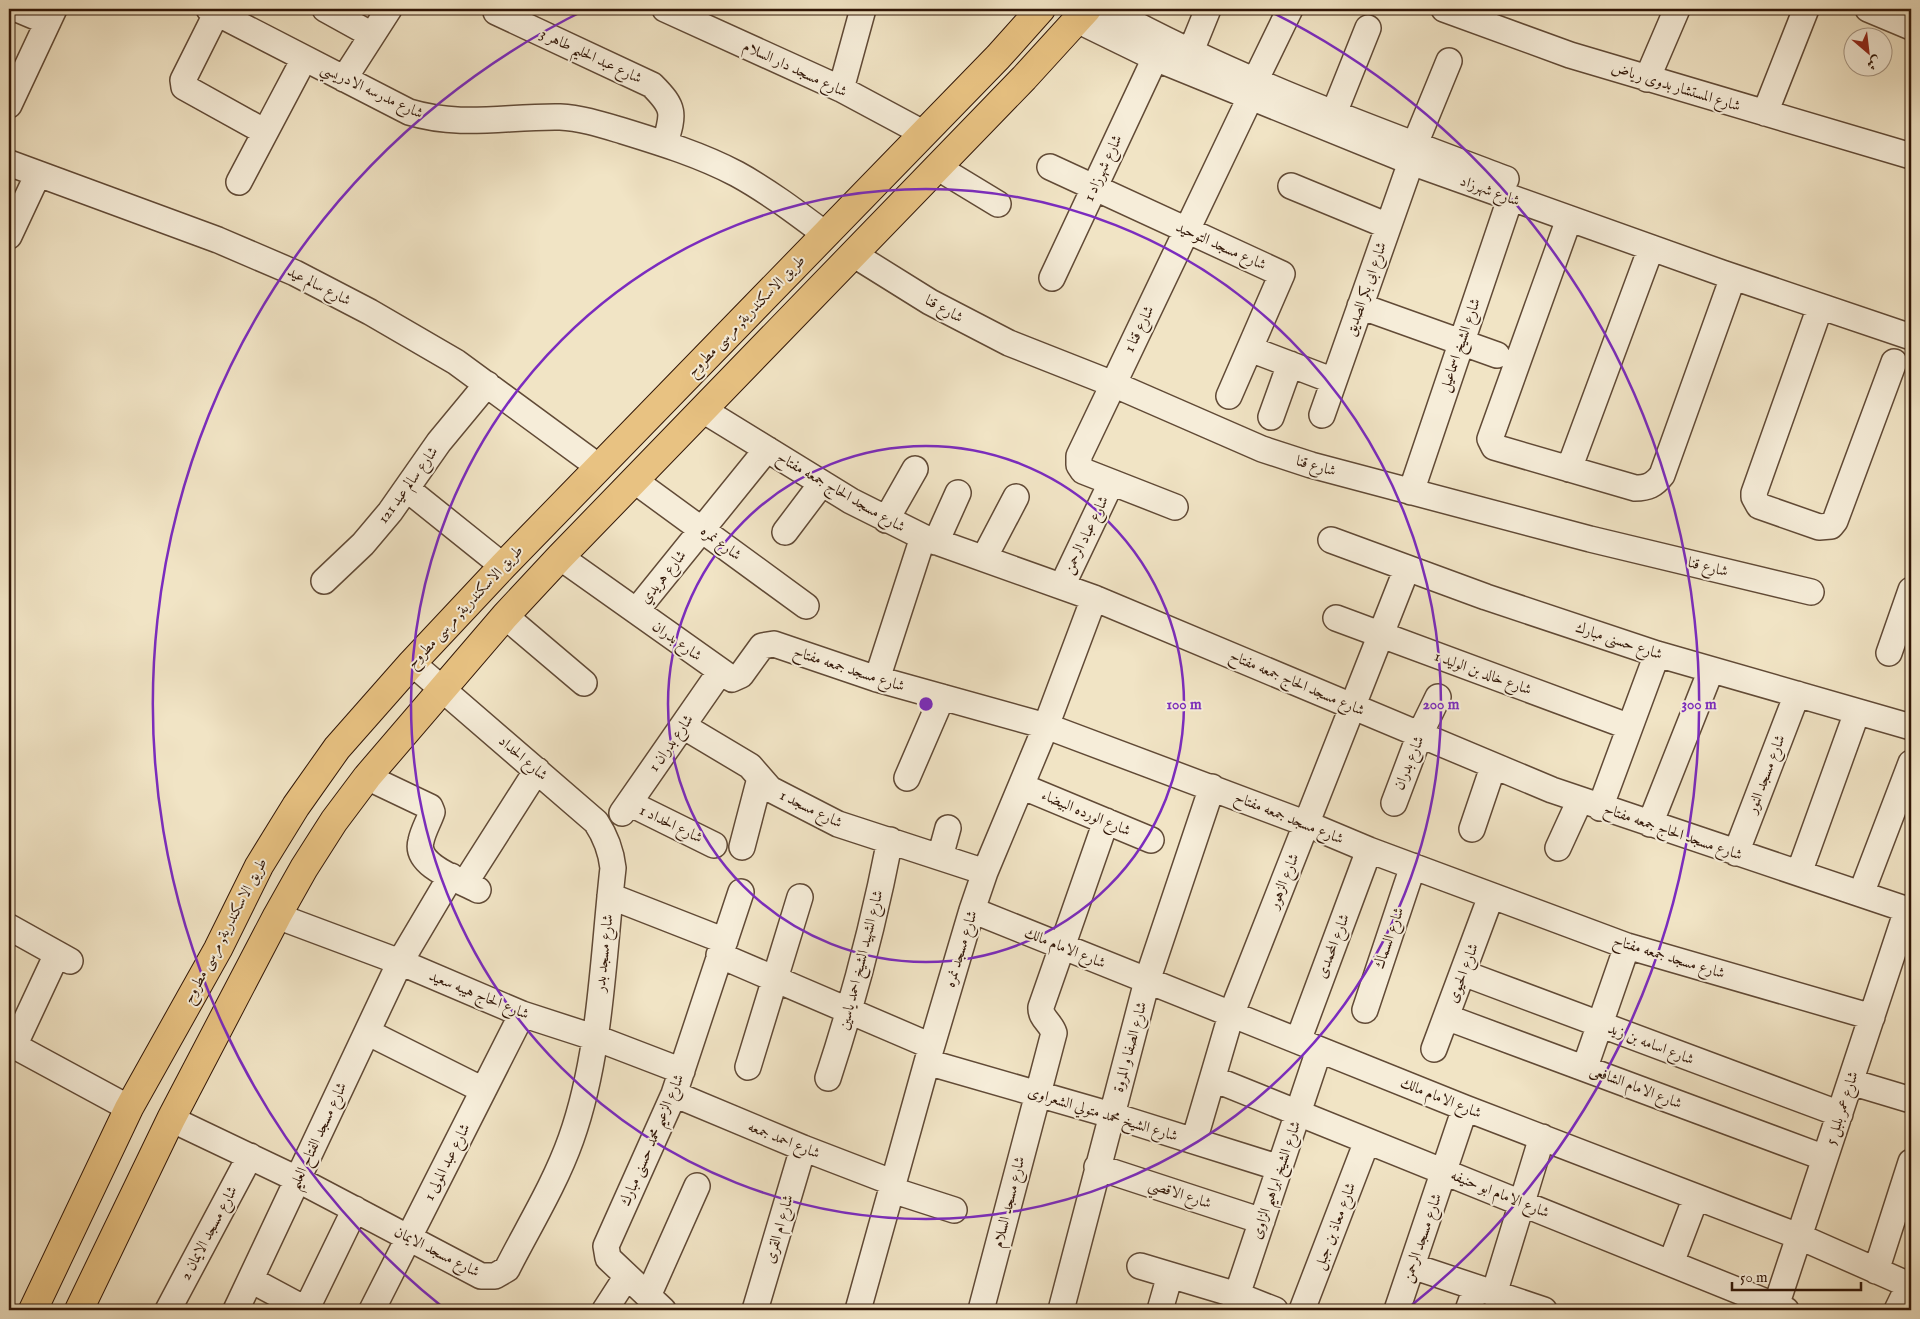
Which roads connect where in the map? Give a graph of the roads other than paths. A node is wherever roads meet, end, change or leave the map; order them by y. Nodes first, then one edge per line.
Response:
1 (17, 9) edge
2 (325, 9) edge
3 (389, 9) edge
4 (665, 9) edge
5 (861, 9) edge
6 (1041, 9) edge
7 (1107, 9) edge
8 (1208, 9) edge
9 (1290, 9) edge
10 (1444, 9) edge
11 (1677, 9) edge
12 (1806, 9) edge
13 (1868, 9) edge
14 (213, 11) edge
15 (496, 12) dead end
16 (1082, 14) edge
17 (52, 15) edge
18 (1911, 27) edge
19 (1368, 28) dead end
20 (372, 35) junction
21 (1191, 51) junction
22 (1155, 58) junction
23 (304, 59) junction
24 (1449, 62) dead end
25 (344, 79) junction
26 (1647, 79) junction
27 (841, 89) junction
28 (1253, 90) junction
29 (9, 105) edge
30 (1334, 113) junction
31 (1765, 113) junction
32 (265, 132) junction
33 (923, 133) junction
34 (665, 143) junction
35 (1413, 153) junction
36 (1911, 156) edge
37 (9, 163) edge
38 (936, 167) junction
39 (1050, 167) dead end
40 (38, 174) junction
41 (239, 182) dead end
42 (1291, 186) dead end
43 (1094, 187) junction
44 (1510, 199) junction
45 (998, 204) dead end
46 (1569, 220) junction
47 (1388, 226) junction
48 (1186, 231) junction
49 (825, 234) junction
50 (9, 236) edge
51 (1651, 248) junction
52 (853, 254) junction
53 (1728, 270) junction
54 (1052, 278) dead end
55 (1360, 306) junction
56 (1820, 307) junction
57 (1911, 323) edge
58 (1911, 338) edge
59 (1461, 342) junction
60 (1250, 349) junction
61 (1497, 355) dead end
62 (1894, 362) dead end
63 (1290, 364) junction
64 (1334, 381) junction
65 (487, 384) junction
66 (1113, 384) junction
67 (1229, 396) dead end
68 (703, 410) junction
69 (1322, 415) dead end
70 (1271, 417) dead end
71 (767, 449) junction
72 (599, 467) junction
73 (1569, 469) junction
74 (916, 470) dead end
75 (634, 481) junction
76 (822, 483) junction
77 (1111, 483) junction
78 (407, 489) junction
79 (1411, 492) junction
80 (958, 493) dead end
81 (1016, 497) dead end
82 (1175, 507) dead end
83 (886, 520) junction
84 (702, 529) junction
85 (785, 532) dead end
86 (929, 539) junction
87 (1331, 540) dead end
88 (560, 557) junction
89 (984, 558) junction
90 (503, 566) junction
91 (1407, 568) junction
92 (324, 581) dead end
93 (1062, 586) junction
94 (1911, 590) edge
95 (1811, 592) dead end
96 (1094, 598) junction
97 (806, 606) dead end
98 (636, 612) junction
99 (505, 616) junction
100 (1336, 618) dead end
101 (1382, 635) junction
102 (1890, 653) dead end
103 (1657, 654) junction
104 (412, 663) junction
105 (1711, 670) junction
106 (720, 672) junction
107 (877, 679) junction
108 (584, 683) dead end
109 (441, 689) junction
110 (1797, 694) junction
111 (942, 697) junction
112 (1438, 697) dead end
113 (1353, 706) junction
114 (1857, 712) junction
115 (683, 726) junction
116 (1046, 726) junction
117 (1630, 727) junction
118 (1911, 727) edge
119 (1420, 734) junction
120 (1911, 763) edge
121 (1493, 767) junction
122 (537, 770) junction
123 (367, 776) junction
124 (760, 778) junction
125 (907, 778) dead end
126 (1021, 786) junction
127 (1212, 787) junction
128 (1394, 802) dead end
129 (1590, 804) junction
130 (626, 808) joint
131 (1106, 821) junction
132 (1307, 824) junction
133 (1650, 824) junction
134 (948, 828) dead end
135 (1472, 829) dead end
136 (890, 840) junction
137 (1151, 840) dead end
138 (714, 845) dead end
139 (742, 847) dead end
140 (1558, 848) dead end
141 (1369, 850) junction
142 (1736, 853) junction
143 (940, 857) junction
144 (1413, 866) junction
145 (612, 868) joint
146 (985, 872) junction
147 (1799, 874) junction
148 (464, 883) junction
149 (741, 892) dead end
150 (1862, 894) junction
151 (610, 896) junction
152 (1491, 896) junction
153 (800, 897) dead end
154 (972, 910) junction
155 (1909, 911) edge
156 (277, 916) junction
157 (9, 927) edge
158 (1060, 946) junction
159 (1627, 946) junction
160 (722, 948) junction
161 (400, 962) junction
162 (1463, 973) junction
163 (775, 978) junction
164 (1147, 981) junction
165 (1365, 1010) dead end
166 (850, 1011) junction
167 (522, 1014) junction
168 (1231, 1015) junction
169 (1872, 1016) junction
170 (1446, 1017) junction
171 (1600, 1024) junction
172 (366, 1032) junction
173 (596, 1038) junction
174 (11, 1045) edge
175 (1309, 1046) junction
176 (1434, 1049) dead end
177 (929, 1054) junction
178 (748, 1067) dead end
179 (1585, 1068) junction
180 (682, 1071) junction
181 (828, 1078) dead end
182 (1214, 1079) junction
183 (1851, 1082) junction
184 (483, 1090) junction
185 (674, 1094) junction
186 (1036, 1094) junction
187 (1911, 1100) edge
188 (129, 1108) junction
189 (1465, 1108) junction
190 (1298, 1113) junction
191 (1840, 1114) junction
192 (1111, 1115) junction
193 (171, 1119) junction
194 (1542, 1137) junction
195 (1194, 1141) junction
196 (1367, 1141) junction
197 (803, 1148) junction
198 (250, 1156) junction
199 (1826, 1158) junction
200 (1911, 1162) edge
201 (1098, 1167) junction
202 (1280, 1168) junction
203 (1444, 1171) junction
204 (298, 1179) junction
205 (697, 1186) dead end
206 (893, 1187) junction
207 (1696, 1197) junction
208 (1522, 1202) junction
209 (355, 1209) junction
210 (954, 1210) dead end
211 (1262, 1221) junction
212 (1798, 1236) junction
213 (408, 1238) junction
214 (1670, 1263) junction
215 (1140, 1266) dead end
216 (1412, 1266) junction
217 (1876, 1271) junction
218 (1170, 1275) junction
219 (627, 1276) junction
220 (251, 1280) junction
221 (1910, 1283) edge
222 (1479, 1297) edge
223 (655, 1303) edge
224 (1234, 1303) edge
225 (1781, 1308) edge
226 (33, 1310) edge
227 (79, 1310) edge
228 (168, 1310) edge
229 (236, 1310) edge
230 (307, 1310) edge
231 (372, 1310) edge
232 (605, 1310) edge
233 (755, 1310) edge
234 (858, 1310) edge
235 (981, 1310) edge
236 (1061, 1310) edge
237 (1160, 1310) edge
238 (1275, 1310) edge
239 (1302, 1310) edge
240 (1398, 1310) edge
241 (1544, 1310) edge
242 (1897, 1310) edge

1 - 17 street
2 - 20 street
3 - 20 street
4 - 27 street, شارع مسجد دار السلام
5 - 27 street
6 - 33 main road, طريق الاسكندرية, مرسى مطروح
7 - 21 street, شارع شهرزاد
8 - 21 street
9 - 28 street, شارع قنا 1
10 - 26 street, شارع المستشار بدوى رياض
11 - 26 street
12 - 31 street
13 - 18 street
14 - 23 street, شارع مدرسه الادريسي
14 - 32 street
15 - 34 street, شارع عبد الحليم طاهر 3
16 - 22 street, شارع شهرزاد
16 - 38 main road
17 - 29 street
19 - 30 street
20 - 25 street
21 - 28 street, شارع شهرزاد
22 - 28 street, شارع شهرزاد
22 - 43 street, شارع شهرزاد 1
23 - 25 street, شارع مدرسه الادريسي
23 - 32 street
24 - 35 street, شارع ابى بكر الصديق
25 - 34 street, شارع مدرسه الادريسي
26 - 31 street, شارع المستشار بدوى رياض
27 - 33 street, شارع مسجد دار السلام
28 - 30 street, شارع شهرزاد
28 - 35 street, شارع شهرزاد
28 - 48 street, شارع قنا 1
30 - 35 street, شارع شهرزاد
31 - 36 street, شارع المستشار بدوى رياض
32 - 41 street
33 - 49 main road, طريق الاسكندرية, مرسى مطروح
34 - 49 street, شارع مدرسه الادريسي
35 - 44 street, شارع شهرزاد
35 - 47 street, شارع ابى بكر الصديق
35 - 53 street, شارع شهرزاد
37 - 40 street, شارع سالم عيد
38 - 45 street
38 - 52 main road
39 - 43 street, شارع مسجد التوحيد
40 - 50 street
40 - 65 street, شارع سالم عيد
42 - 47 street
43 - 48 street, شارع مسجد التوحيد
43 - 54 street, شارع شهرزاد 1
44 - 46 street, شارع شهرزاد
44 - 59 street, شارع الشيخ اسماعيل
46 - 51 street, شارع شهرزاد
46 - 73 street
47 - 55 street, شارع ابى بكر الصديق
48 - 60 street, شارع مسجد التوحيد
48 - 66 street, شارع قنا 1
49 - 72 main road, طريق الاسكندرية, مرسى مطروح
51 - 53 street, شارع شهرزاد
51 - 73 street
52 - 66 street, شارع قنا
52 - 68 main road
53 - 56 street, شارع شهرزاد
53 - 57 street, شارع شهرزاد
53 - 73 street
55 - 59 street
55 - 64 street, شارع ابى بكر الصديق
56 - 58 street, شارع شهرزاد
56 - 62 street
59 - 61 street
59 - 79 street, شارع الشيخ اسماعيل
60 - 63 street
60 - 67 street, شارع مسجد التوحيد
63 - 64 street
63 - 70 street
64 - 69 street, شارع ابى بكر الصديق
65 - 72 street, شارع سالم عيد
65 - 78 street, شارع سالم عيد 121
66 - 77 street, شارع قنا 1
66 - 79 street, شارع قنا
68 - 71 street, شارع مسجد الحاج جمعه مفتاح
68 - 75 main road
71 - 76 street, شارع مسجد الحاج جمعه مفتاح
71 - 84 street, شارع هريدي
72 - 90 main road, طريق الاسكندرية, مرسى مطروح
74 - 83 street
75 - 84 street, شارع نمره
75 - 88 main road
76 - 83 street, شارع مسجد الحاج جمعه مفتاح
76 - 85 street
77 - 82 street, شارع قنا 1
77 - 93 street, شارع عباد الرحمن
78 - 90 street
78 - 92 street, شارع سالم عيد 121
79 - 95 street, شارع قنا
80 - 86 street
81 - 89 street
83 - 86 street, شارع مسجد الحاج جمعه مفتاح
84 - 97 street, شارع نمره
84 - 98 street, شارع هريدي
86 - 89 street, شارع مسجد الحاج جمعه مفتاح
86 - 107 street
87 - 91 street, شارع حسنى مبارك
88 - 98 street, شارع بدران
88 - 99 main road
89 - 93 street, شارع مسجد الحاج جمعه مفتاح
90 - 104 main road, طريق الاسكندرية, مرسى مطروح
91 - 101 street, شارع الزهور
91 - 103 street, شارع حسنى مبارك
93 - 96 street, شارع مسجد الحاج جمعه مفتاح
94 - 102 street
96 - 113 street, شارع مسجد الحاج جمعه مفتاح
96 - 116 street, شارع مسجد نمره
98 - 106 street, شارع بدران
99 - 108 street
99 - 109 main road
100 - 101 street, شارع خالد بن الوليد 1
101 - 113 street, شارع الزهور
101 - 117 street, شارع خالد بن الوليد 1
103 - 105 street, شارع حسنى مبارك
103 - 117 street
104 - 109 street, شارع الحداد
104 - 188 main road, طريق الاسكندرية, مرسى مطروح
105 - 110 street, شارع حسنى مبارك
105 - 133 street
106 - 107 street, شارع مسجد جمعه مفتاح
106 - 115 street, شارع بدران 1
107 - 111 street, شارع مسجد جمعه مفتاح
109 - 122 street, شارع الحداد
109 - 123 main road
110 - 114 street, شارع حسنى مبارك
110 - 142 street, شارع مسجد النور
111 - 116 street, شارع مسجد جمعه مفتاح
111 - 125 street
112 - 119 street, شارع بدران
113 - 119 street, شارع مسجد الحاج جمعه مفتاح
113 - 132 street, شارع الزهور
114 - 118 street, شارع حسنى مبارك
114 - 147 street
115 - 124 street, شارع مسجد 1
115 - 130 street, شارع بدران 1
116 - 126 street, شارع مسجد نمره
116 - 127 street, شارع مسجد جمعه مفتاح
117 - 129 street
119 - 121 street, شارع مسجد الحاج جمعه مفتاح
119 - 128 street, شارع بدران
120 - 150 street
121 - 129 street, شارع مسجد الحاج جمعه مفتاح
121 - 135 street
122 - 145 street, شارع الحداد
122 - 148 street, شارع مسجد الفتاح العليم
123 - 148 street
123 - 156 main road
124 - 136 street, شارع مسجد 1
124 - 139 street
126 - 131 street, شارع الورده البيضاء
126 - 146 street, شارع مسجد نمره
127 - 132 street, شارع مسجد جمعه مفتاح
127 - 164 street, شارع الصفا و المروة
129 - 133 street, شارع مسجد الحاج جمعه مفتاح
129 - 140 street
130 - 138 street, شارع الحداد 1
131 - 137 street, شارع الورده البيضاء
131 - 158 street, شارع مسجد السلام
132 - 141 street, شارع مسجد جمعه مفتاح
132 - 168 street, شارع الزهور
133 - 142 street, شارع مسجد الحاج جمعه مفتاح
134 - 143 street
136 - 143 street, شارع مسجد 1
136 - 166 street, شارع الشهيد الشيخ احمد ياسين
141 - 144 street, شارع مسجد جمعه مفتاح
141 - 175 street, شارع المحمدى
142 - 147 street, شارع مسجد الحاج جمعه مفتاح
143 - 146 street, شارع مسجد 1
144 - 152 street, شارع مسجد جمعه مفتاح
144 - 165 street, شارع السماك
145 - 151 street, شارع مسجد بدر
146 - 154 street, شارع مسجد نمره
147 - 150 street, شارع مسجد الحاج جمعه مفتاح
148 - 161 street, شارع مسجد الفتاح العليم
149 - 160 street, شارع الزعيم محمد حسنى مبارك
150 - 155 street, شارع مسجد الحاج جمعه مفتاح
151 - 160 street, شارع الشيخ محمد متولي الشعراوى
151 - 173 street, شارع مسجد بدر
152 - 159 street, شارع مسجد جمعه مفتاح
152 - 162 street, شارع الحيوى
153 - 163 street
154 - 158 street, شارع الامام مالك
154 - 177 street, شارع مسجد نمره
155 - 169 street, شارع عمر بلبل 5
156 - 161 street, شارع الحاج هيبه سعيد
156 - 193 main road
157 - 174 street
158 - 164 street, شارع الامام مالك
158 - 186 street, شارع مسجد السلام
159 - 169 street, شارع مسجد جمعه مفتاح
159 - 171 street
160 - 163 street, شارع الشيخ محمد متولي الشعراوى
160 - 180 street, شارع الزعيم محمد حسنى مبارك
161 - 167 street, شارع الحاج هيبه سعيد
161 - 172 street, شارع مسجد الفتاح العليم
162 - 170 street, شارع الحيوى
162 - 171 street, شارع اسامه بن زيد
163 - 166 street, شارع الشيخ محمد متولي الشعراوى
163 - 178 street
164 - 168 street, شارع الامام مالك
164 - 192 street, شارع الصفا و المروة
166 - 177 street, شارع الشيخ محمد متولي الشعراوى
166 - 181 street, شارع الشهيد الشيخ احمد ياسين
167 - 173 street, شارع الحاج هيبه سعيد
167 - 184 street, شارع عبد المولى 1
168 - 175 street, شارع الامام مالك
168 - 182 street, شارع الزهور
169 - 183 street, شارع عمر بلبل 5
170 - 176 street, شارع الحيوى
170 - 179 street, شارع الامام الشافعى
171 - 179 street
171 - 191 street, شارع اسامه بن زيد
172 - 184 street
172 - 204 street, شارع مسجد الفتاح العليم
173 - 180 street, شارع الحاج هيبه سعيد
173 - 213 street, شارع مسجد الايمان
174 - 188 street
175 - 189 street, شارع الامام مالك
175 - 190 street, شارع الشيخ ابراهيم الزاوى
177 - 186 street, شارع الشيخ محمد متولي الشعراوى
177 - 206 street, شارع مسجد نمره
179 - 199 street, شارع الامام الشافعى
180 - 185 street, شارع الزعيم محمد حسنى مبارك
182 - 190 street, شارع الامام ابو حنيفه
182 - 195 street, شارع الزهور
183 - 187 street
183 - 191 street, شارع عمر بلبل 5
184 - 213 street, شارع عبد المولى 1
185 - 197 street, شارع احمد جمعه
185 - 219 street, شارع الزعيم محمد حسنى مبارك
186 - 192 street, شارع الشيخ محمد متولي الشعراوى
186 - 235 street, شارع مسجد السلام
188 - 226 main road, طريق الاسكندرية, مرسى مطروح
189 - 194 street, شارع الامام مالك
189 - 203 street, شارع مسجد الرحمن
190 - 196 street, شارع الامام ابو حنيفه
190 - 202 street, شارع الشيخ ابراهيم الزاوى
191 - 199 street, شارع عمر بلبل 5
192 - 195 street, شارع الشيخ محمد متولي الشعراوى
192 - 201 street, شارع الصفا و المروة
193 - 198 street, شارع مسجد الايمان
193 - 227 main road
194 - 207 street, شارع الامام مالك
194 - 208 street
195 - 202 street, شارع الشيخ محمد متولي الشعراوى
196 - 203 street, شارع الامام ابو حنيفه
196 - 239 street, شارع معاذ بن جبل
197 - 206 street, شارع احمد جمعه
197 - 233 street, شارع ام القرى
198 - 204 street, شارع مسجد الايمان
198 - 228 street, شارع مسجد الايمان 2
199 - 212 street, شارع عمر بلبل 5
200 - 217 street
201 - 211 street, شارع الاقصي
201 - 236 street, شارع الصفا و المروة
202 - 211 street, شارع الشيخ ابراهيم الزاوى
203 - 208 street, شارع الامام ابو حنيفه
203 - 216 street, شارع مسجد الرحمن
204 - 209 street, شارع مسجد الايمان
204 - 220 street, شارع مسجد الفتاح العليم
205 - 223 street
206 - 210 street
206 - 234 street, شارع مسجد نمره
207 - 212 street, شارع الامام مالك
207 - 214 street
208 - 214 street, شارع الامام ابو حنيفه
208 - 222 street
209 - 213 street, شارع مسجد الايمان
209 - 230 street
211 - 224 street, شارع الشيخ ابراهيم الزاوى
212 - 217 street, شارع الامام مالك
212 - 225 street, شارع عمر بلبل 5
213 - 231 street, شارع عبد المولى 1
214 - 225 street, شارع الامام ابو حنيفه
215 - 218 street
216 - 222 street
216 - 240 street, شارع مسجد الرحمن
217 - 221 street, شارع الامام مالك
218 - 224 street
218 - 237 street
219 - 223 street, شارع الزعيم محمد حسنى مبارك
219 - 232 street
220 - 229 street, شارع مسجد الفتاح العليم
220 - 230 street
221 - 242 street
222 - 241 street
224 - 238 street

